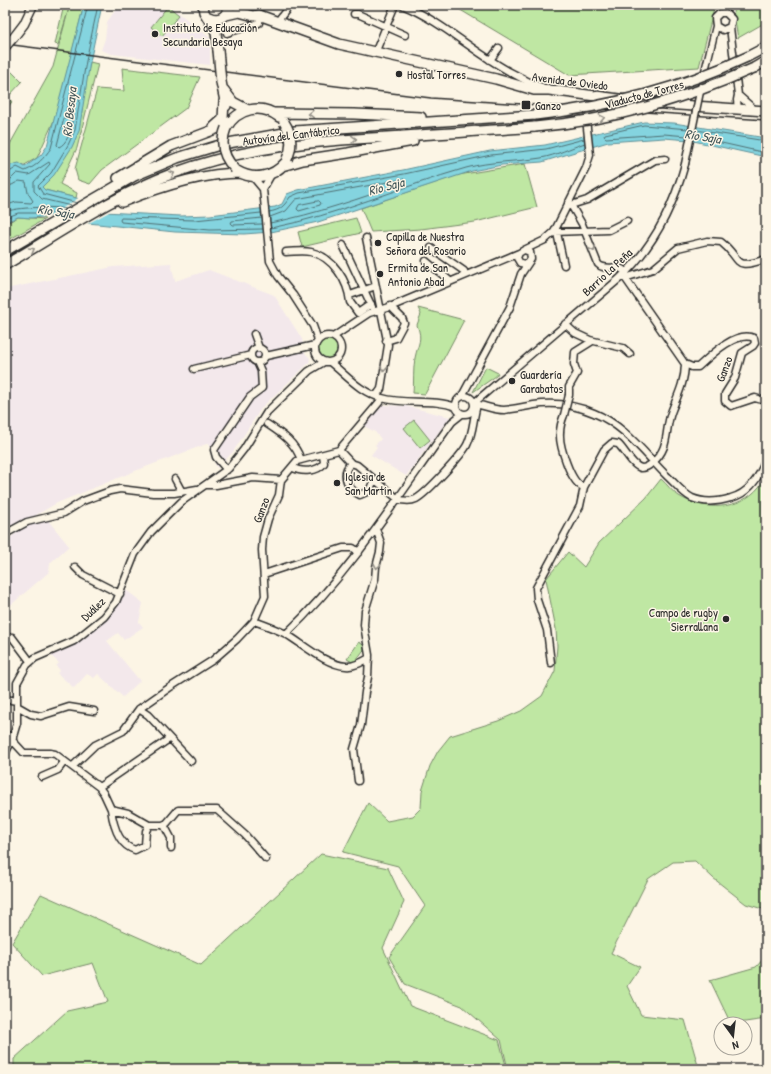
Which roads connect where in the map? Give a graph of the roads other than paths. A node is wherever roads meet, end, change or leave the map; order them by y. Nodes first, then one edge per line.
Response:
1 (33, 5) edge
2 (230, 5) edge
3 (243, 5) edge
4 (290, 5) edge
5 (395, 5) edge
6 (402, 5) edge
7 (724, 5) edge
8 (202, 6) edge
9 (723, 12) junction
10 (354, 14) dead end
11 (225, 16) junction
12 (260, 16) junction
13 (209, 17) junction
14 (276, 22) junction
15 (716, 26) junction
16 (386, 27) junction
17 (730, 27) junction
18 (216, 32) junction
19 (227, 33) dead end
20 (405, 35) dead end
21 (5, 47) edge
22 (766, 47) edge
23 (499, 48) dead end
24 (375, 53) junction
25 (490, 60) junction
26 (766, 61) edge
27 (504, 69) junction
28 (501, 81) junction
29 (221, 82) junction
30 (549, 90) junction
31 (739, 96) junction
32 (224, 101) junction
33 (719, 109) junction
34 (248, 110) junction
35 (738, 110) junction
36 (762, 111) edge
37 (274, 113) junction
38 (534, 115) junction
39 (586, 119) dead end
40 (228, 125) junction
41 (535, 127) junction
42 (171, 146) junction
43 (665, 160) dead end
44 (284, 163) junction
45 (238, 171) junction
46 (272, 173) junction
47 (253, 176) junction
48 (115, 184) junction
49 (263, 189) junction
50 (138, 192) junction
51 (570, 204) junction
52 (627, 221) dead end
53 (584, 232) junction
54 (556, 233) junction
55 (366, 238) dead end
56 (343, 245) dead end
57 (537, 245) junction
58 (431, 248) dead end
59 (5, 251) edge
60 (286, 252) dead end
61 (521, 252) junction
62 (531, 256) junction
63 (508, 257) junction
64 (766, 259) edge
65 (426, 261) dead end
66 (522, 263) junction
67 (5, 265) edge
68 (564, 265) dead end
69 (466, 275) junction
70 (625, 275) junction
71 (450, 281) junction
72 (376, 286) junction
73 (364, 290) junction
74 (350, 295) junction
75 (371, 304) junction
76 (386, 309) junction
77 (374, 311) junction
78 (382, 320) junction
79 (565, 324) junction
80 (313, 326) junction
81 (347, 328) junction
82 (254, 336) dead end
83 (324, 336) junction
84 (333, 337) junction
85 (590, 340) junction
86 (339, 341) junction
87 (386, 341) junction
88 (316, 342) junction
89 (302, 348) junction
90 (630, 354) dead end
91 (316, 355) junction
92 (258, 356) junction
93 (339, 356) junction
94 (324, 362) junction
95 (331, 363) junction
96 (686, 364) junction
97 (194, 369) dead end
98 (309, 371) junction
99 (344, 373) junction
100 (489, 389) junction
101 (483, 395) junction
102 (376, 396) junction
103 (766, 401) edge
104 (471, 402) junction
105 (375, 406) junction
106 (487, 407) junction
107 (458, 408) junction
108 (266, 424) dead end
109 (339, 450) junction
110 (323, 455) junction
111 (766, 459) edge
112 (301, 460) junction
113 (654, 462) junction
114 (351, 463) junction
115 (292, 467) junction
116 (227, 470) junction
117 (175, 479) dead end
118 (281, 480) junction
119 (374, 480) junction
120 (207, 485) junction
121 (584, 487) junction
122 (200, 489) junction
123 (180, 492) junction
124 (398, 499) junction
125 (181, 502) junction
126 (376, 529) junction
127 (5, 534) edge
128 (359, 552) junction
129 (75, 567) dead end
130 (264, 574) junction
131 (120, 594) junction
132 (254, 621) junction
133 (286, 634) junction
134 (12, 637) dead end
135 (369, 658) junction
136 (30, 661) junction
137 (551, 663) dead end
138 (5, 699) edge
139 (17, 703) junction
140 (139, 709) junction
141 (94, 711) dead end
142 (5, 734) edge
143 (13, 739) junction
144 (169, 739) junction
145 (5, 754) edge
146 (191, 760) dead end
147 (64, 762) junction
148 (73, 766) junction
149 (42, 777) dead end
150 (358, 781) dead end
151 (99, 787) junction
152 (110, 809) junction
153 (148, 825) junction
154 (164, 825) junction
155 (171, 848) dead end
156 (266, 858) dead end

1 - 21 main road, bridge
2 - 11 highway
3 - 12 highway, Avenida de Oviedo
4 - 14 street
5 - 16 street
6 - 25 street
7 - 9 street
8 - 13 highway
9 - 15 street
9 - 17 street
10 - 16 street
11 - 12 highway, Avenida de Oviedo
11 - 13 highway, Avenida de Oviedo
11 - 18 highway
12 - 14 highway, Avenida de Oviedo
12 - 19 street
13 - 18 highway
14 - 24 highway, Avenida de Oviedo
15 - 17 street
15 - 70 street, Barrio La Peña, bridge
16 - 20 street
16 - 24 street
17 - 31 street
18 - 29 highway, bridge
22 - 38 highway, Viaducto de Torres, bridge
23 - 25 street
24 - 28 highway, Avenida de Oviedo
25 - 27 street
41 -> 26 highway, Viaducto de Torres, bridge
27 - 28 street
27 - 30 street
28 - 30 highway, Avenida de Oviedo
29 - 32 highway
29 - 34 highway
30 - 33 highway, Avenida de Oviedo
31 - 33 street
31 - 35 street
31 - 36 street
32 - 40 highway
32 - 42 highway
33 - 35 highway, Avenida de Oviedo
34 - 37 highway
34 - 40 highway
35 - 36 highway, Avenida de Oviedo
38 -> 37 highway
37 - 44 highway, bridge
38 - 48 highway, Autovía del Cantábrico
39 - 51 street
40 - 42 highway
40 - 45 highway, bridge
41 - 44 highway
50 -> 41 highway, Autovía del Cantábrico
42 - 48 highway
43 - 51 street
44 - 46 highway
45 - 47 highway
45 - 50 highway
46 - 47 highway
46 - 49 street
47 - 49 street
48 - 59 highway, Autovía del Cantábrico
49 - 80 street
67 -> 50 highway, Autovía del Cantábrico
51 - 53 street
51 - 54 street
52 - 53 street
53 - 54 street
53 -> 70 street
54 - 57 street
54 - 68 street
55 - 72 street
56 - 73 street
57 - 61 street
57 - 62 street
58 - 69 street
60 - 74 street
61 - 62 street
61 - 63 street
61 - 66 street
62 - 66 street
63 - 66 street
63 - 69 street
64 - 70 street
65 - 71 street
66 - 104 street
69 - 71 street
70 - 79 street, Barrio La Peña
70 - 96 street
71 - 76 street
72 - 73 street
72 - 76 street
73 - 74 street
73 - 75 street
74 - 75 street
75 - 77 street
76 - 77 street
76 - 78 street
76 - 87 street
77 - 78 street
77 - 81 street
78 - 87 street
79 - 85 street
79 - 100 street, Barrio La Peña
80 - 83 street
80 - 88 street
81 - 84 street
81 - 86 street
82 - 92 street
83 - 84 street
83 - 88 street
84 - 86 street
85 - 90 street
85 - 121 street, bridge
86 - 93 street
87 -> 102 street
88 - 89 street
88 - 91 street
89 - 91 street
89 - 92 street
91 - 94 street
91 - 98 street, Ganzo
92 - 97 street
92 - 116 street
93 - 95 street
93 - 99 street
94 - 95 street
94 - 98 street, Ganzo
95 - 99 street
96 - 103 street, Ganzo
96 - 113 street
98 - 116 street, Ganzo
99 - 102 street
100 - 101 street, Barrio La Peña
100 - 104 street, Barrio La Peña
101 - 104 street, Barrio La Peña
101 - 106 street
102 - 105 street
102 - 105 street
102 - 107 street
104 - 106 street
104 - 107 street
104 - 107 street
104 - 124 street
105 - 109 street
106 - 113 street
107 - 124 street
108 - 112 street
109 - 110 street
109 - 114 street
110 - 112 street
110 - 115 street
111 - 113 street
112 - 115 street
113 - 121 street
114 - 119 street
114 - 119 street
115 - 118 street
116 - 120 street, Ganzo
117 - 123 street
118 - 120 street, Ganzo
118 - 130 street, Ganzo
119 - 124 street
120 - 122 street, Ganzo
121 - 137 street
122 - 123 street, Ganzo
122 - 125 street, Ganzo
123 - 125 street
123 - 127 street, Ganzo
124 - 126 street
125 - 131 street, Ganzo
126 - 128 street
126 -> 135 street
128 - 130 street
128 - 133 street
129 - 131 street, Duález
130 - 132 street, Ganzo
131 - 136 street, Duález
132 - 133 street
132 - 140 street, Ganzo
133 - 135 street
134 - 136 street
135 - 150 street
136 - 139 street
138 - 139 street
139 - 141 street
139 - 143 street
140 - 144 street
140 - 148 street
142 - 143 street
143 - 145 street
143 - 147 street
144 - 146 street
144 - 151 street
147 - 148 street
147 - 149 street
148 - 151 street
151 - 152 street
152 - 153 street
152 - 153 street
153 - 154 street
154 - 155 street
154 - 156 street

